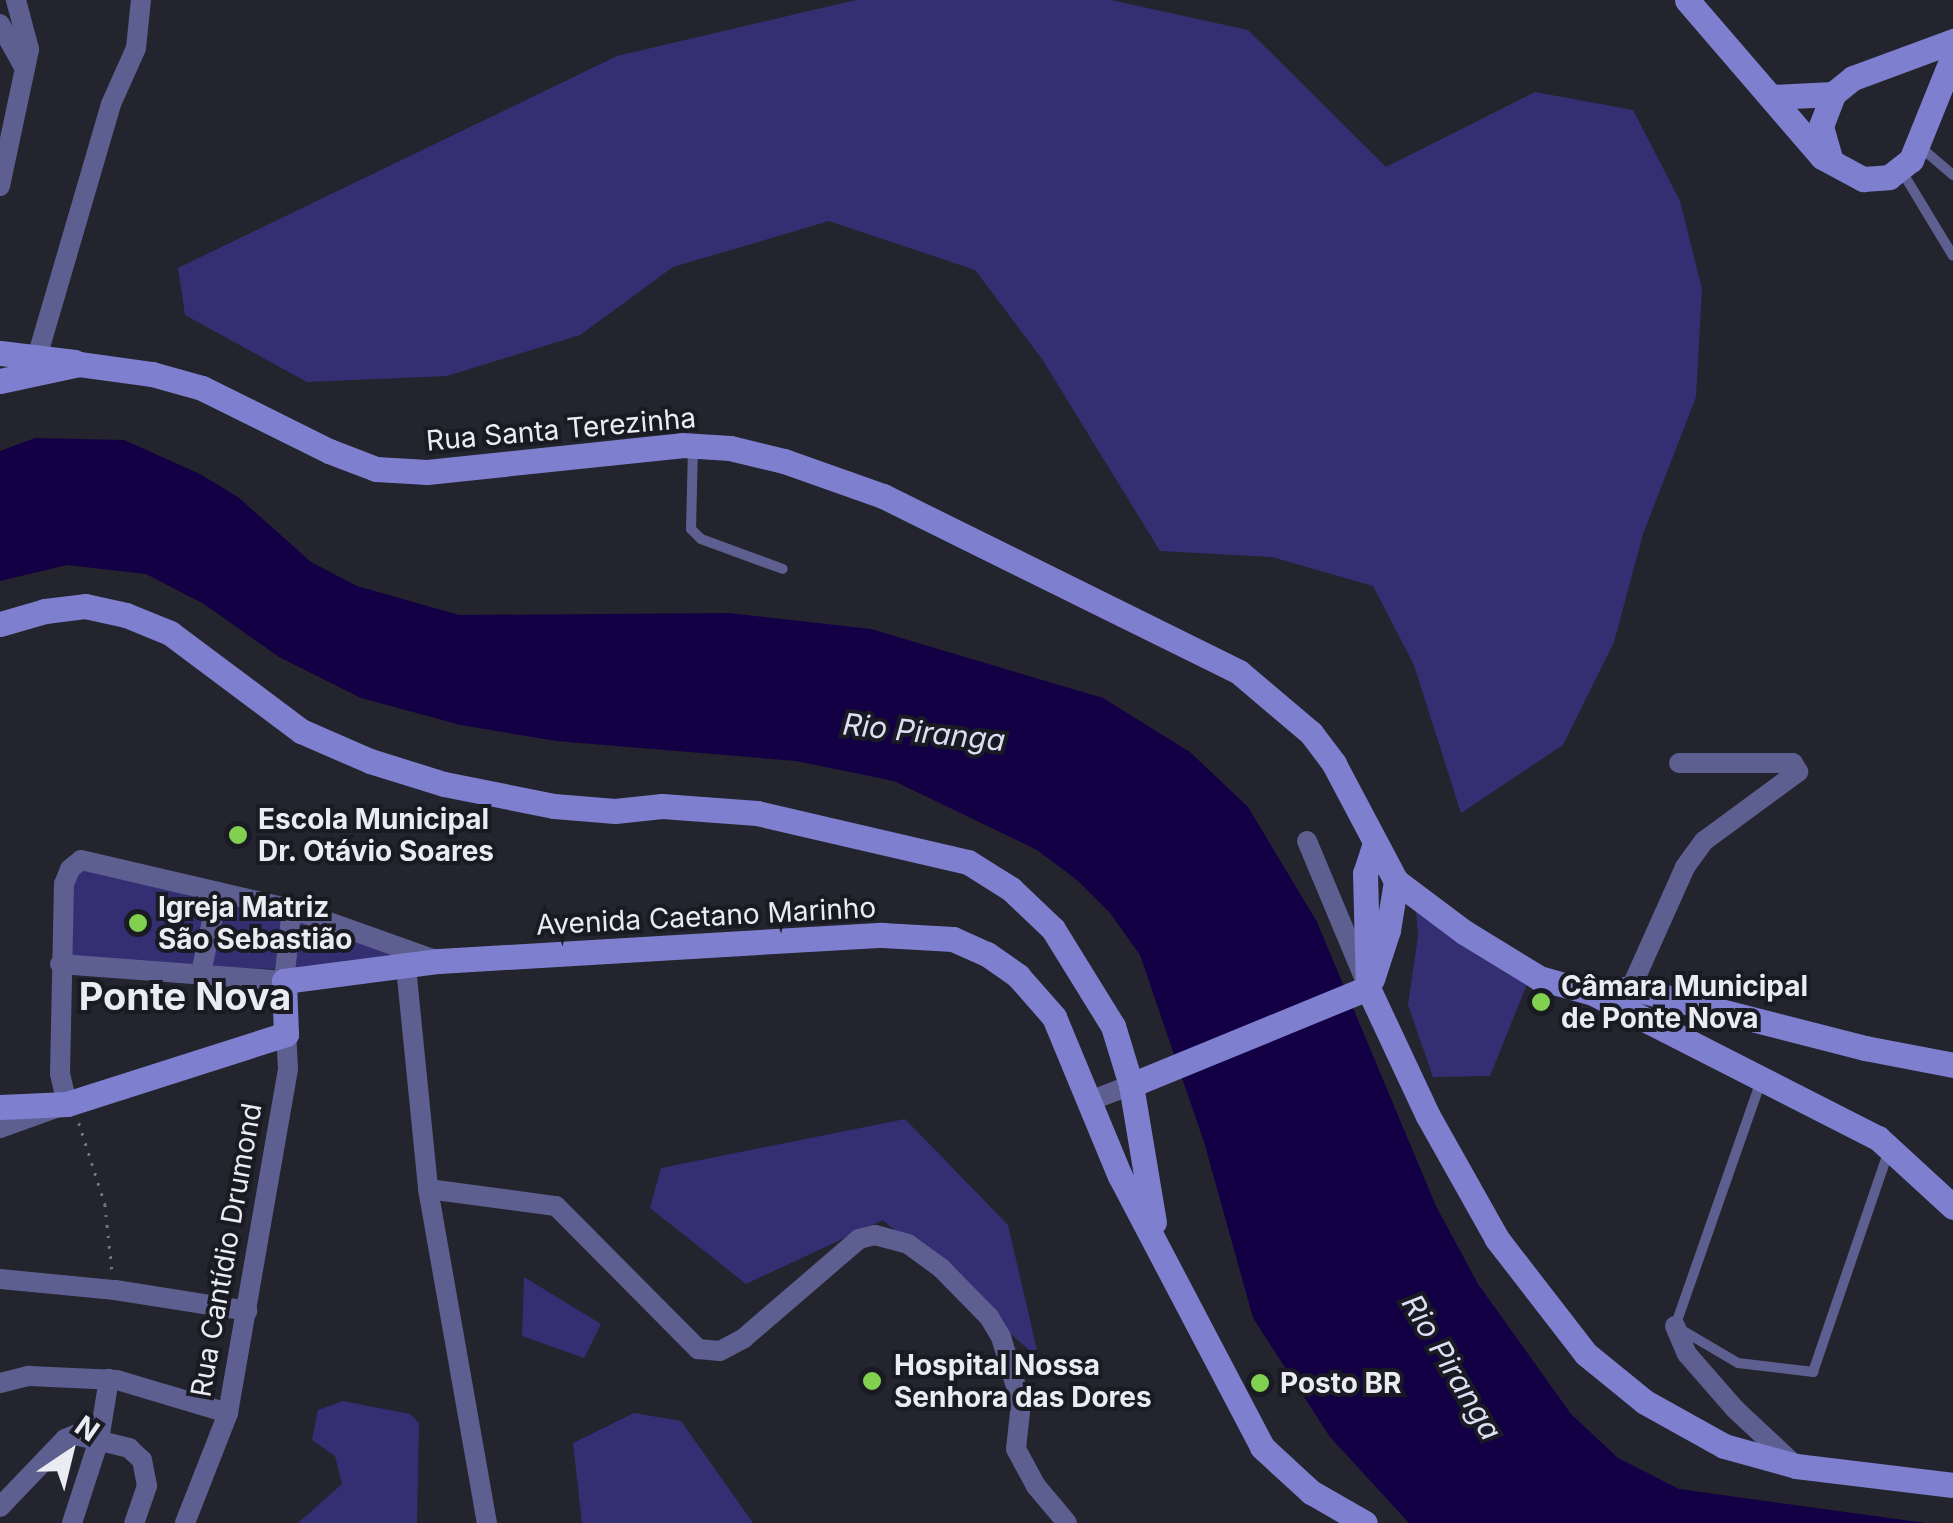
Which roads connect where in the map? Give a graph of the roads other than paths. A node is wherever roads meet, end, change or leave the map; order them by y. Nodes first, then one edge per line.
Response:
1 (16, 0) edge
2 (1687, 0) edge
3 (141, 9) edge
4 (0, 24) edge
5 (1953, 41) edge
6 (1953, 56) edge
7 (25, 68) junction
8 (1833, 94) junction
9 (1771, 97) junction
10 (1917, 144) junction
11 (1835, 167) junction
12 (1900, 170) junction
13 (1953, 174) edge
14 (0, 186) edge
15 (1953, 256) edge
16 (0, 353) edge
17 (34, 366) junction
18 (0, 381) edge
19 (694, 446) junction
20 (784, 569) dead end
21 (0, 624) edge
22 (1679, 763) dead end
23 (1307, 841) dead end
24 (1374, 843) junction
25 (1396, 882) junction
26 (218, 892) junction
27 (292, 909) junction
28 (440, 961) junction
29 (60, 964) junction
30 (406, 967) junction
31 (201, 972) junction
32 (284, 981) junction
33 (1631, 988) junction
34 (1364, 991) junction
35 (1593, 993) junction
36 (286, 1034) junction
37 (1953, 1065) edge
38 (1761, 1080) junction
39 (1131, 1085) junction
40 (1086, 1102) junction
41 (70, 1103) junction
42 (0, 1107) edge
43 (0, 1128) edge
44 (1890, 1148) junction
45 (428, 1189) junction
46 (1953, 1207) edge
47 (1158, 1242) junction
48 (0, 1279) edge
49 (247, 1312) junction
50 (1674, 1326) junction
51 (109, 1380) junction
52 (0, 1384) edge
53 (228, 1413) junction
54 (99, 1440) junction
55 (1796, 1466) junction
56 (1953, 1485) edge
57 (0, 1507) edge
58 (72, 1523) edge
59 (134, 1523) edge
60 (185, 1523) edge
61 (487, 1523) edge
62 (1067, 1523) edge
63 (1366, 1523) edge

1 - 7 street
2 - 9 street
3 - 17 street
4 - 7 street
5 - 8 street
6 - 10 street
7 - 14 street
8 - 9 street
8 - 11 street
9 - 11 street
10 - 12 street
10 - 13 lane
11 - 12 street
12 - 15 lane
16 - 17 street
17 - 18 street
17 - 19 street, Rua Santa Terezinha
19 - 20 lane
19 - 24 street, Rua Santa Terezinha
21 - 39 street
22 - 33 street
23 - 34 street
24 - 25 street, Rua Santa Terezinha
24 - 34 street
25 - 34 street
25 - 35 street
26 - 27 street, Avenida Caetano Marinho
26 - 29 street, Avenida Caetano Marinho
26 - 31 street
27 - 28 street, Avenida Caetano Marinho
27 - 32 street
28 - 30 street
28 - 40 street, Avenida Caetano Marinho
29 - 31 street
29 - 41 street
30 - 32 street
30 - 45 street
31 - 32 street
32 - 36 street, Rua Cantídio Drumond
33 - 35 street
33 - 37 street
34 - 39 street
34 - 55 street
35 - 38 street
36 - 41 street
36 - 49 street, Rua Cantídio Drumond
38 - 44 street
38 - 50 lane
39 - 40 street
39 - 47 street
40 - 47 street, Avenida Caetano Marinho
41 - 42 street
41 - 43 street
44 - 46 street
44 - 50 lane
45 - 61 street
45 - 62 street
47 - 63 street, Avenida Caetano Marinho
48 - 49 street
49 - 53 street, Rua Cantídio Drumond
50 - 55 street
51 - 52 street
51 - 53 street
51 - 54 street
53 - 60 street, Rua Cantídio Drumond
54 - 57 street
54 - 58 street
54 - 59 street
55 - 56 street

